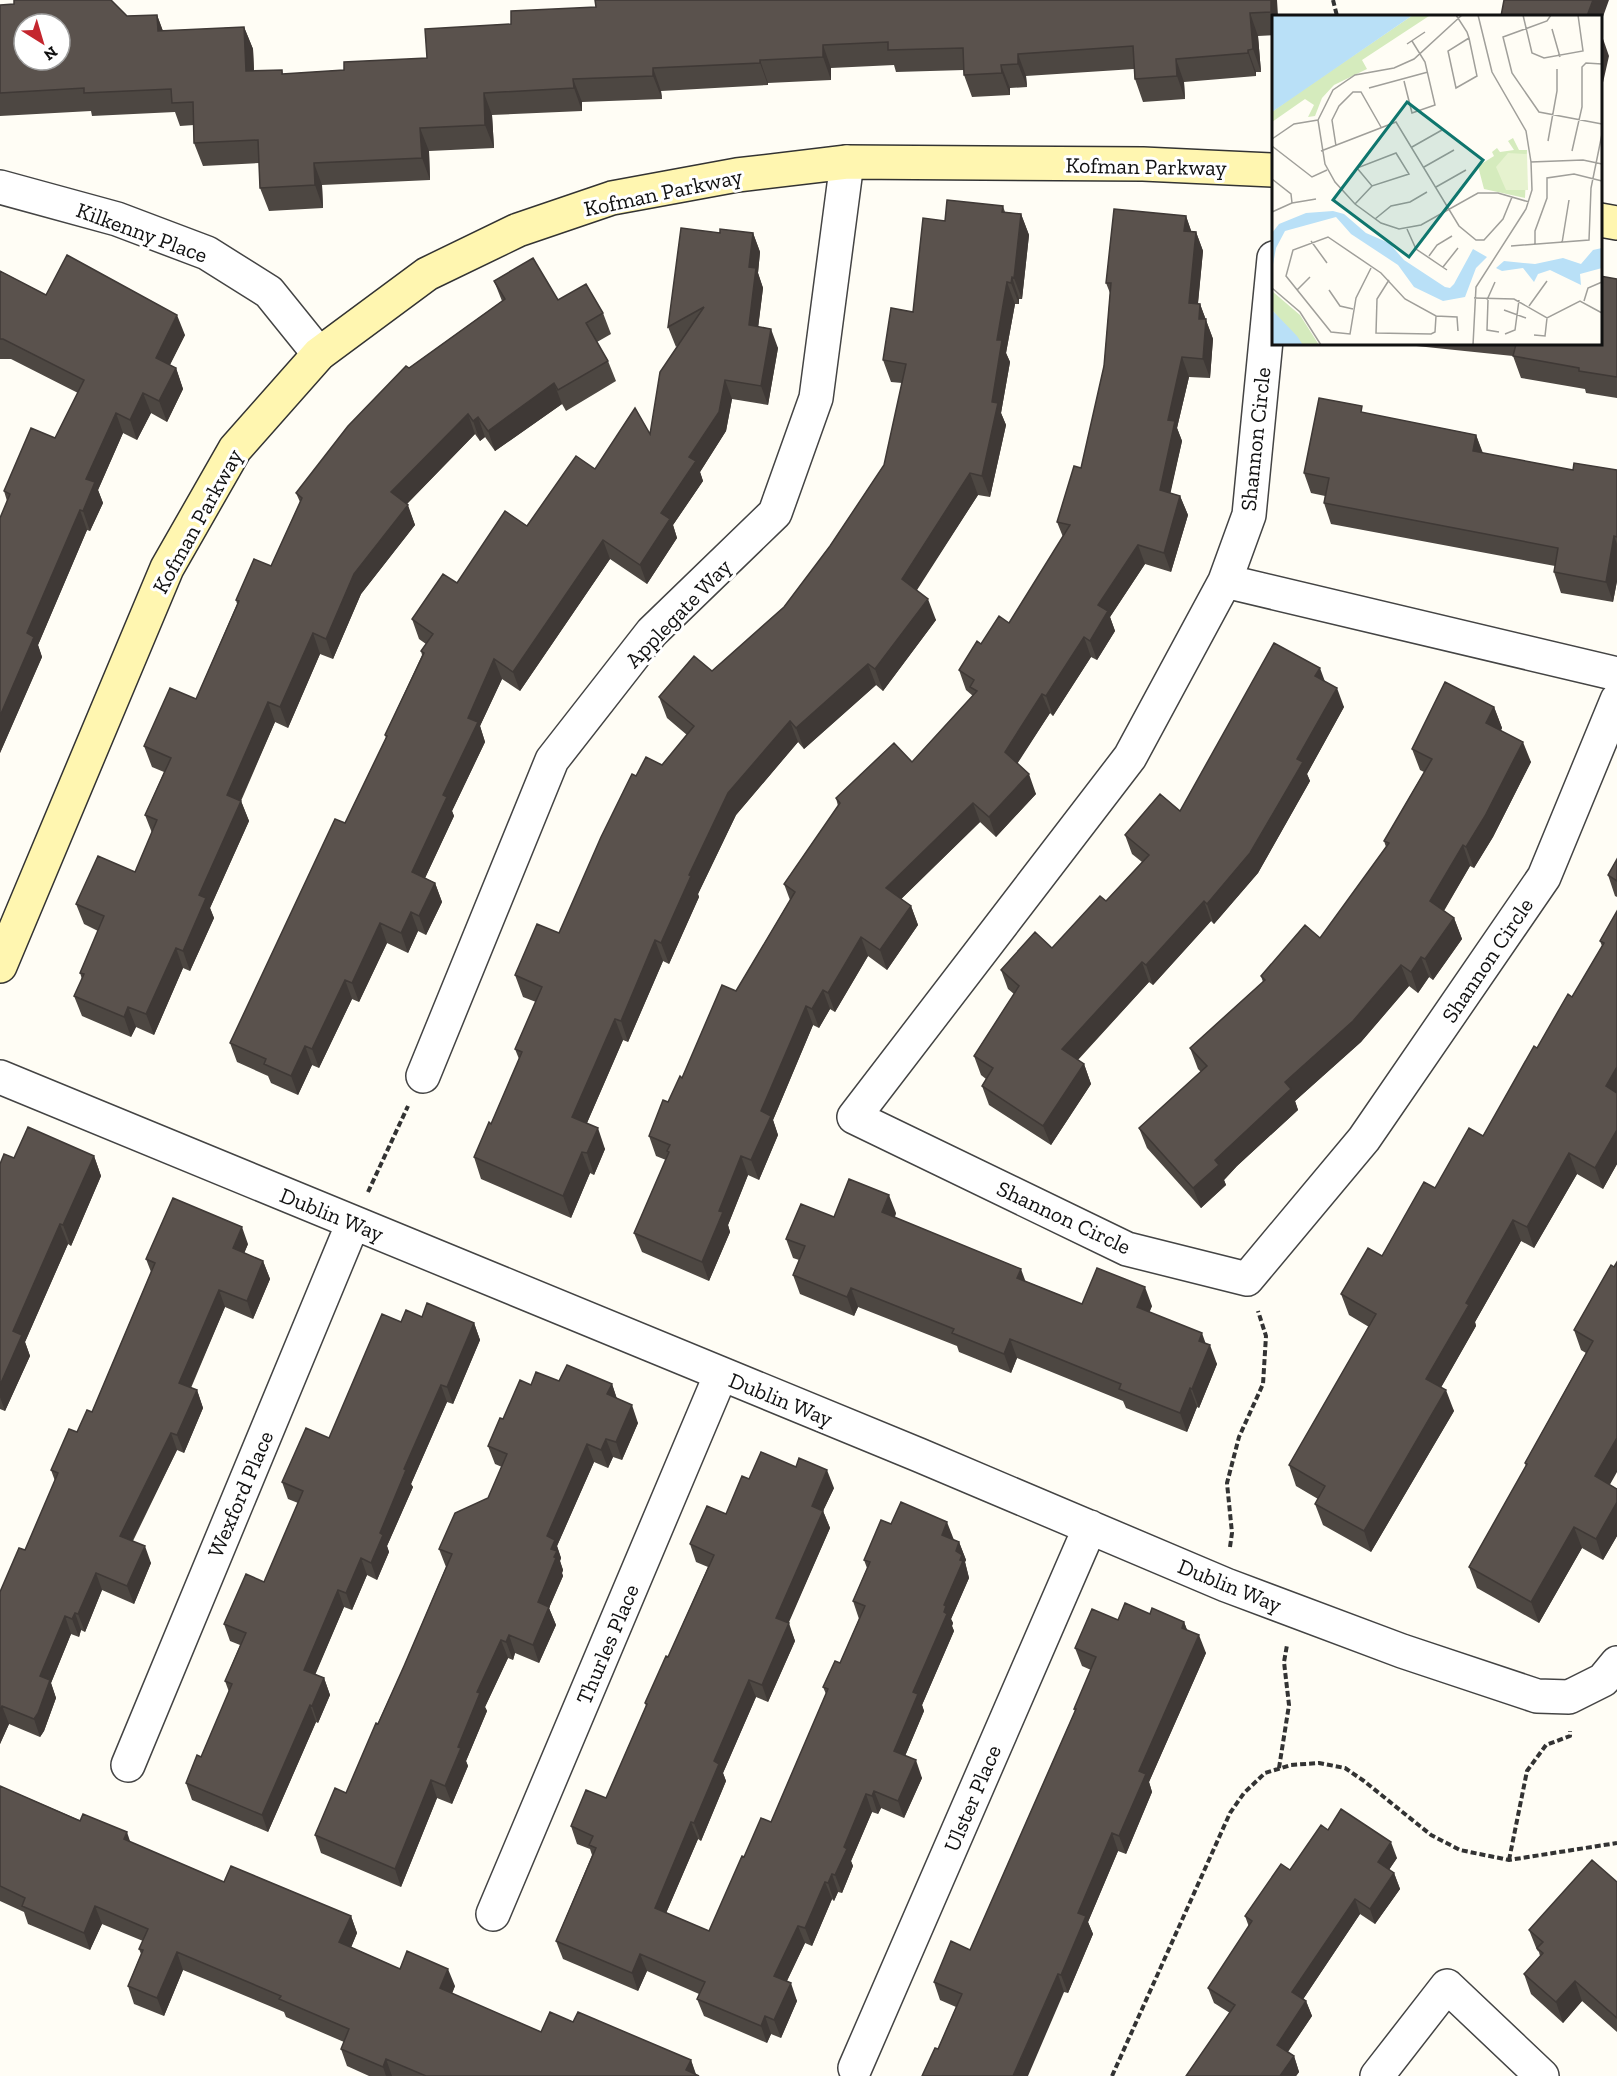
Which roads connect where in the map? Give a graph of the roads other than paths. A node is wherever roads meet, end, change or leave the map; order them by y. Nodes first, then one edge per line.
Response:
1 (847, 162) junction
2 (1272, 170) edge
3 (0, 187) edge
4 (1602, 220) edge
5 (1617, 223) edge
6 (1272, 279) edge
7 (318, 354) junction
8 (1225, 581) junction
9 (1617, 674) edge
10 (1617, 699) edge
11 (0, 966) edge
12 (423, 1076) road end
13 (0, 1077) edge
14 (353, 1223) junction
15 (721, 1374) junction
16 (1090, 1527) junction
17 (1617, 1663) edge
18 (128, 1765) dead end
19 (493, 1914) dead end
20 (855, 2068) dead end
21 (1377, 2076) edge
22 (1542, 2076) edge

1 - 2 street, Kofman Parkway
1 - 7 street, Kofman Parkway
1 - 12 street, Applegate Way
3 - 7 street, Kilkenny Place
4 - 5 street
6 - 8 street, Shannon Circle
7 - 11 street, Kofman Parkway
8 - 9 street
8 - 10 street, Shannon Circle
13 - 14 street, Dublin Way
14 - 15 street, Dublin Way
14 - 18 street, Wexford Place
15 - 16 street, Dublin Way
15 - 19 street, Thurles Place
16 - 17 street, Dublin Way
16 - 20 street, Ulster Place
21 - 22 street

